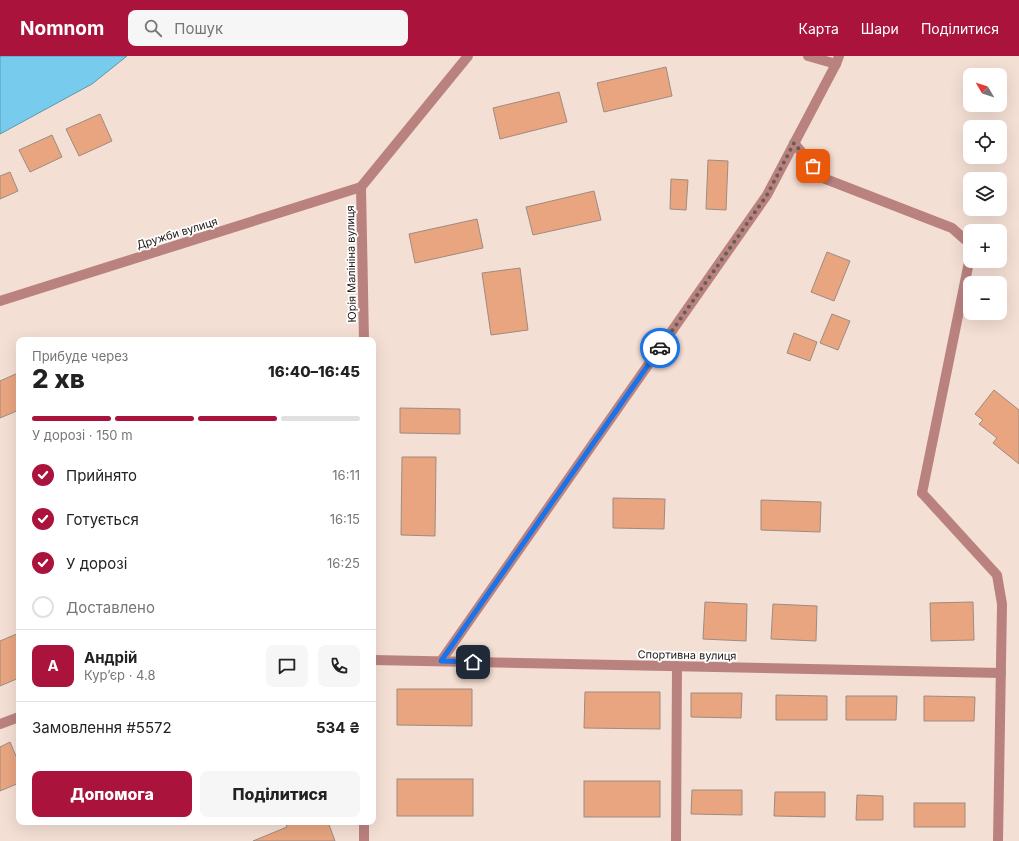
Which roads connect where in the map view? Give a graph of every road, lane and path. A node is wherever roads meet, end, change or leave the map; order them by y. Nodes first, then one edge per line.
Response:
1 (468, 56) edge
2 (808, 56) edge
3 (837, 60) edge
4 (794, 143) junction
5 (362, 187) junction
6 (963, 238) edge
7 (968, 268) edge
8 (0, 301) edge
9 (364, 337) edge
10 (376, 660) edge
11 (441, 661) junction
12 (677, 666) junction
13 (1001, 673) junction
14 (16, 718) edge
15 (0, 724) edge
16 (364, 825) edge
17 (364, 841) edge
18 (676, 841) edge
19 (998, 841) edge

1 - 5 street
2 - 3 street
3 - 4 street
4 - 6 street
4 - 11 street
5 - 8 street, Дружби вулиця
5 - 9 street, Юрія Малініна вулиця
7 - 13 street
10 - 11 street, Спортивна вулиця
11 - 12 street, Спортивна вулиця
12 - 13 street, Спортивна вулиця
12 - 18 street
13 - 19 street
14 - 15 street
16 - 17 street

